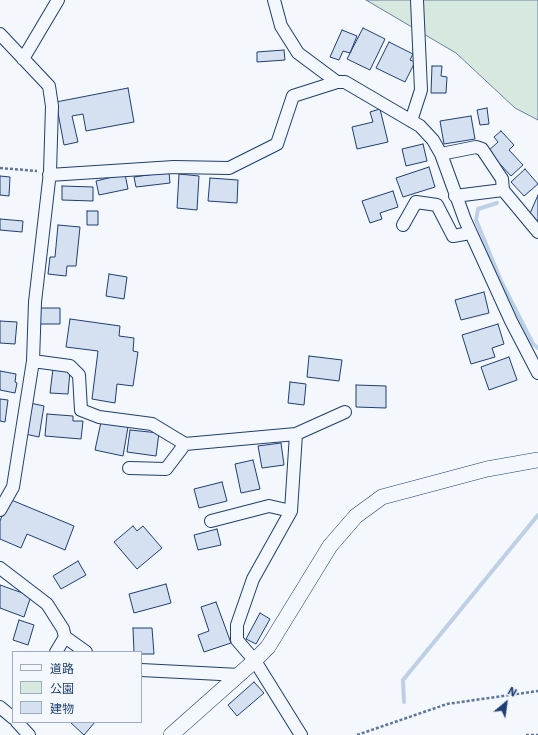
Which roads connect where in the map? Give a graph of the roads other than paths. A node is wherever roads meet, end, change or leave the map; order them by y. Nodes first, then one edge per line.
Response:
1 (58, 0) edge
2 (274, 0) edge
3 (417, 0) edge
4 (0, 34) edge
5 (23, 59) junction
6 (337, 82) junction
7 (411, 121) junction
8 (441, 154) junction
9 (49, 174) junction
10 (503, 190) junction
11 (455, 196) junction
12 (403, 225) dead end
13 (538, 232) edge
14 (470, 233) junction
15 (33, 361) junction
16 (538, 373) edge
17 (345, 412) dead end
18 (296, 434) junction
19 (185, 444) junction
20 (538, 460) edge
21 (129, 468) dead end
22 (0, 510) edge
23 (291, 511) junction
24 (212, 521) dead end
25 (0, 568) edge
26 (65, 637) junction
27 (57, 651) edge
28 (85, 651) edge
29 (255, 661) junction
30 (142, 670) edge
31 (240, 675) junction
32 (0, 707) edge
33 (12, 717) edge
34 (18, 723) edge
35 (28, 735) edge
36 (171, 735) edge
37 (301, 735) edge

1 - 5 street
2 - 6 street
3 - 7 street
4 - 5 street
5 - 9 street
6 - 7 street
6 - 9 street
7 - 8 street
8 - 10 street
8 - 11 street
9 - 15 street
10 - 11 street
10 - 13 street
11 - 14 street
12 - 14 street
14 - 16 street
15 - 19 street
15 - 22 street
17 - 18 street
18 - 19 street
18 - 23 street
19 - 21 street
20 - 29 street
23 - 24 street
23 - 29 street
25 - 26 street
26 - 27 street
26 - 28 street
29 - 31 street
29 - 37 street
30 - 31 street
31 - 36 street
32 - 33 street
34 - 35 street

